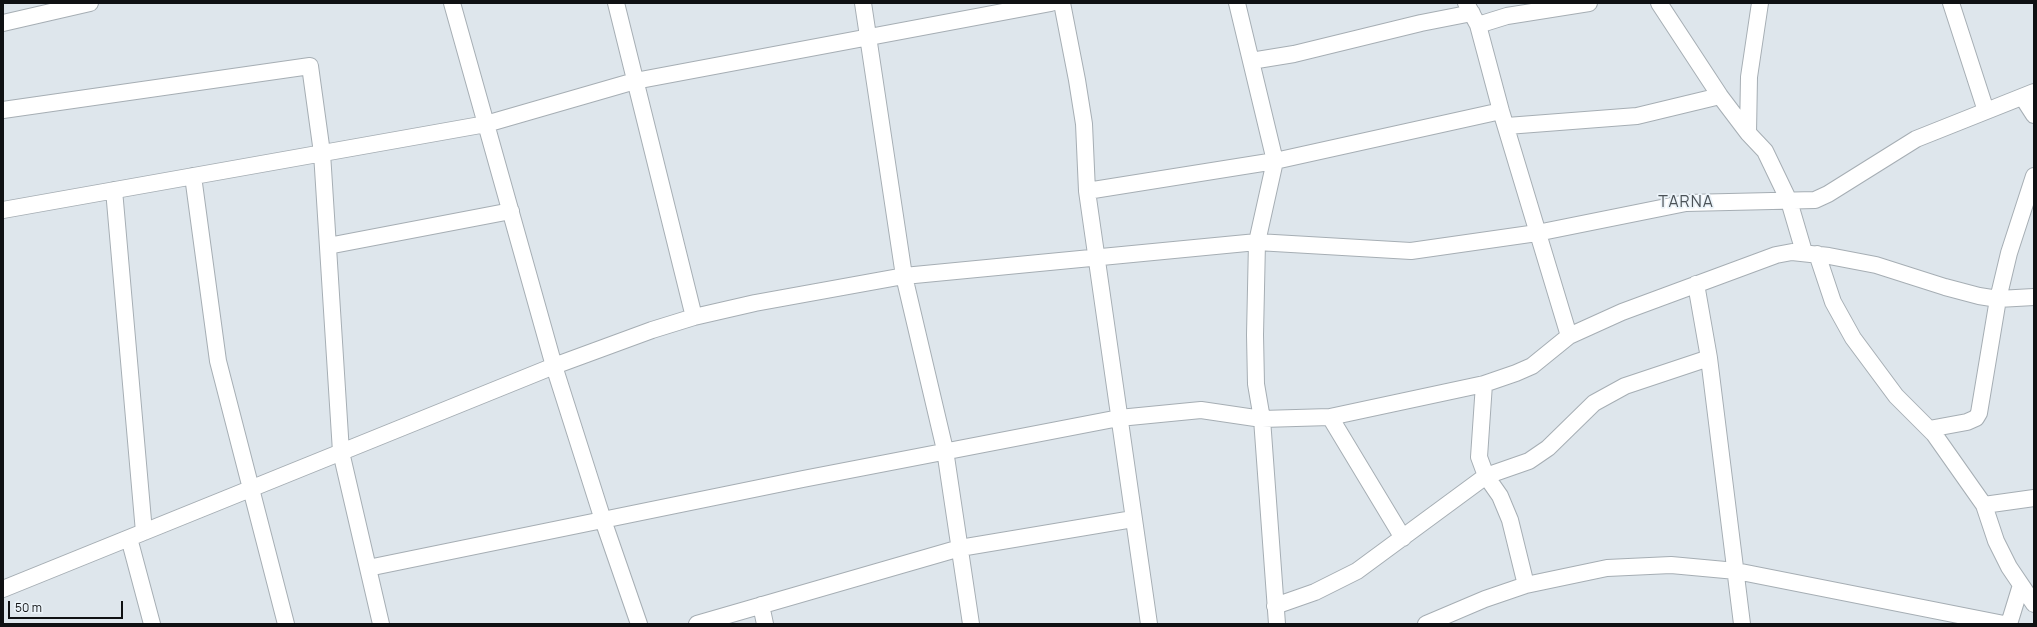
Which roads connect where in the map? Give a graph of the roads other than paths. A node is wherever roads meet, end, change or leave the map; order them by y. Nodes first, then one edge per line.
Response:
1 (90, 3) edge
2 (452, 3) edge
3 (616, 3) edge
4 (863, 3) edge
5 (1051, 3) edge
6 (1062, 3) edge
7 (1237, 3) edge
8 (1589, 3) edge
9 (1659, 3) edge
10 (1760, 3) edge
11 (1951, 3) edge
12 (1472, 14) edge
13 (3, 23) edge
14 (868, 37) junction
15 (1251, 61) junction
16 (635, 81) junction
17 (2028, 95) edge
18 (1720, 96) junction
19 (3, 110) edge
20 (1501, 111) junction
21 (1986, 111) junction
22 (2034, 116) edge
23 (486, 124) junction
24 (1507, 126) junction
25 (1748, 133) junction
26 (322, 153) junction
27 (1275, 161) junction
28 (193, 176) junction
29 (2034, 176) edge
30 (114, 190) junction
31 (1087, 191) junction
32 (1789, 201) junction
33 (3, 210) edge
34 (511, 212) junction
35 (1537, 233) junction
36 (1257, 242) junction
37 (328, 246) junction
38 (1810, 253) junction
39 (1095, 257) junction
40 (904, 276) junction
41 (1696, 284) junction
42 (2034, 297) edge
43 (1998, 299) junction
44 (694, 317) junction
45 (1569, 336) junction
46 (1709, 358) junction
47 (554, 366) junction
48 (1484, 384) junction
49 (1330, 417) junction
50 (1119, 418) junction
51 (1262, 419) junction
52 (1929, 429) junction
53 (945, 450) junction
54 (341, 452) junction
55 (1486, 476) junction
56 (251, 489) junction
57 (2034, 498) edge
58 (1984, 505) junction
59 (1133, 519) junction
60 (603, 520) junction
61 (144, 532) junction
62 (129, 538) junction
63 (1403, 538) junction
64 (960, 548) junction
65 (368, 568) junction
66 (1736, 571) junction
67 (1526, 585) junction
68 (2021, 585) junction
69 (3, 589) edge
70 (2034, 604) edge
71 (761, 606) junction
72 (1276, 606) junction
73 (152, 624) edge
74 (286, 624) edge
75 (381, 624) edge
76 (639, 624) edge
77 (697, 624) edge
78 (765, 624) edge
79 (971, 624) edge
80 (1148, 624) edge
81 (1277, 624) edge
82 (1426, 624) edge
83 (1742, 624) edge
84 (2004, 624) edge
85 (2009, 624) edge

1 - 13 street
2 - 23 street
3 - 16 street
4 - 14 street
5 - 14 street
6 - 31 street
7 - 15 street
8 - 12 street
9 - 18 street
10 - 25 street
11 - 21 street
12 - 15 street
12 - 20 street
14 - 16 street
14 - 40 street
15 - 27 street
16 - 23 street
16 - 44 street
17 - 21 street
17 - 22 street
18 - 24 street
18 - 25 street
19 - 26 street
20 - 24 street
20 - 27 street
21 - 32 street
23 - 26 street
23 - 34 street
24 - 35 street
25 - 32 street
26 - 28 street
26 - 37 street
27 - 31 street
27 - 36 street
28 - 30 street
28 - 56 street
29 - 43 street
30 - 33 street
30 - 61 street
31 - 39 street
32 - 35 street
32 - 38 street
34 - 37 street
34 - 47 street
35 - 36 street
35 - 45 street
36 - 39 street
36 - 51 street
37 - 54 street
38 - 41 street
38 - 43 street
38 - 52 street
39 - 40 street
39 - 50 street
40 - 44 street
40 - 53 street
41 - 45 street
41 - 46 street
42 - 43 street
43 - 52 street
44 - 47 street
45 - 48 street
46 - 55 street
46 - 66 street
47 - 54 street
47 - 60 street
48 - 49 street
48 - 55 street
49 - 51 street
49 - 63 street
50 - 51 street
50 - 53 street
50 - 59 street
51 - 72 street
52 - 58 street
53 - 60 street
53 - 64 street
54 - 56 street
54 - 65 street
55 - 63 street
55 - 67 street
56 - 61 street
56 - 74 street
57 - 58 street
58 - 68 street
59 - 64 street
59 - 80 street
60 - 65 street
60 - 76 street
61 - 62 street
62 - 69 street
62 - 73 street
63 - 72 street
64 - 71 street
64 - 79 street
65 - 75 street
66 - 67 street
66 - 83 street
66 - 84 street
67 - 82 street
68 - 70 street
68 - 85 street
71 - 77 street
71 - 78 street
72 - 81 street

